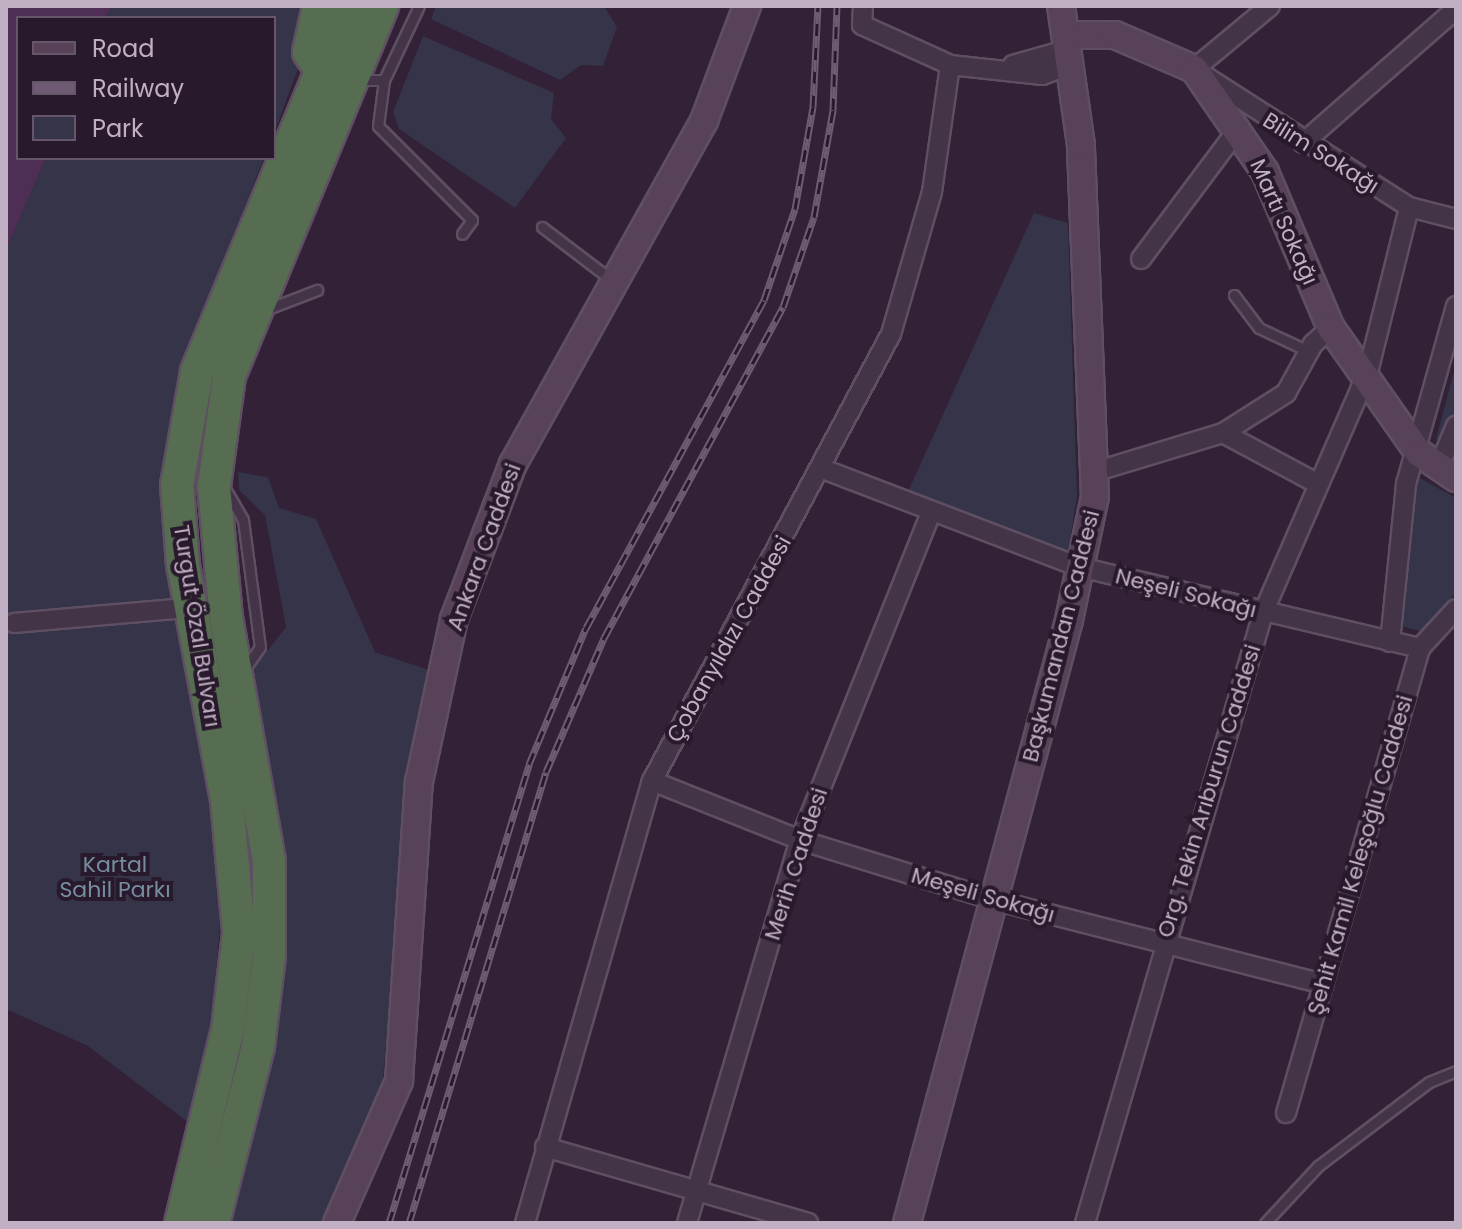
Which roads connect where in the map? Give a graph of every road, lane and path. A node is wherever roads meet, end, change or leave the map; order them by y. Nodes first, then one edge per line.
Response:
1 (319, 6) edge
2 (348, 6) edge
3 (382, 6) edge
4 (419, 6) edge
5 (747, 6) edge
6 (863, 6) edge
7 (1061, 6) edge
8 (1270, 6) edge
9 (1456, 9) edge
10 (1069, 49) junction
11 (950, 65) junction
12 (1194, 69) junction
13 (320, 74) junction
14 (351, 80) junction
15 (384, 80) junction
16 (1239, 128) junction
17 (1303, 143) junction
18 (1409, 207) junction
19 (1456, 219) edge
20 (542, 227) dead end
21 (462, 234) dead end
22 (1141, 259) dead end
23 (615, 282) junction
24 (317, 290) dead end
25 (1234, 295) dead end
26 (1456, 306) edge
27 (255, 314) junction
28 (1331, 328) junction
29 (1308, 351) junction
30 (1368, 372) junction
31 (1456, 426) edge
32 (1223, 433) junction
33 (1438, 467) edge
34 (823, 469) junction
35 (1094, 472) junction
36 (1318, 484) junction
37 (931, 513) junction
38 (1080, 567) junction
39 (174, 609) dead end
40 (1456, 609) edge
41 (1263, 613) junction
42 (14, 623) dead end
43 (1390, 642) junction
44 (1420, 648) junction
45 (652, 781) junction
46 (800, 840) junction
47 (994, 900) junction
48 (1163, 943) junction
49 (1323, 984) junction
50 (1456, 1071) edge
51 (1286, 1113) dead end
52 (545, 1147) junction
53 (696, 1192) junction
54 (181, 1223) edge
55 (213, 1223) edge
56 (337, 1223) edge
57 (525, 1223) edge
58 (687, 1223) edge
59 (808, 1223) edge
60 (907, 1223) edge
61 (1085, 1223) edge
62 (1265, 1223) edge

1 - 13 highway
2 - 13 highway, Turgut Özal Bulvarı
3 - 14 highway, Turgut Özal Bulvarı
4 - 15 lane
5 - 23 street, Ankara Caddesi
6 - 11 street
7 - 10 street, Başkumandan Caddesi
8 - 12 street
9 - 17 street
10 - 11 street
10 - 12 street, Martı Sokağı
10 - 35 street, Başkumandan Caddesi
11 - 34 street, Çobanyıldızı Caddesi
12 - 16 street, Martı Sokağı
12 - 17 street, Bilim Sokağı
13 - 14 highway
13 - 54 highway, Turgut Özal Bulvarı
14 - 15 lane
14 - 27 highway, Turgut Özal Bulvarı
15 - 21 lane
16 - 22 street
16 - 28 street, Martı Sokağı
17 - 18 street, Bilim Sokağı
18 - 19 street, Bilim Sokağı
18 - 30 street, Org. Tekin Arıburun Caddesi
20 - 23 lane
23 - 56 street, Ankara Caddesi
24 - 27 lane
25 - 29 lane
26 - 33 street
27 - 55 highway, Turgut Özal Bulvarı
28 - 29 street
28 - 30 street, Martı Sokağı
29 - 32 street
30 - 33 street, Martı Sokağı
30 - 36 street, Org. Tekin Arıburun Caddesi
31 - 33 street
32 - 35 street
32 - 36 street
33 - 43 street
34 - 37 street, Neşeli Sokağı
34 - 45 street, Çobanyıldızı Caddesi
35 - 38 street, Başkumandan Caddesi
36 - 41 street, Org. Tekin Arıburun Caddesi
37 - 38 street, Neşeli Sokağı
37 - 46 street, Merih Caddesi
38 - 41 street, Neşeli Sokağı
38 - 47 street, Başkumandan Caddesi
39 - 42 street
40 - 44 street, Şehit Kamil Keleşoğlu Caddesi
41 - 43 street, Neşeli Sokağı
41 - 48 street, Org. Tekin Arıburun Caddesi
43 - 44 street, Neşeli Sokağı
44 - 49 street, Şehit Kamil Keleşoğlu Caddesi
45 - 46 street, Meşeli Sokağı
45 - 52 street, Çobanyıldızı Caddesi
46 - 47 street, Meşeli Sokağı
46 - 53 street, Merih Caddesi
47 - 48 street, Meşeli Sokağı
47 - 60 street, Başkumandan Caddesi
48 - 49 street, Meşeli Sokağı
48 - 61 street, Org. Tekin Arıburun Caddesi
49 - 51 street, Şehit Kamil Keleşoğlu Caddesi
50 - 62 lane
52 - 53 street
52 - 57 street, Çobanyıldızı Caddesi
53 - 58 street, Merih Caddesi
53 - 59 street

